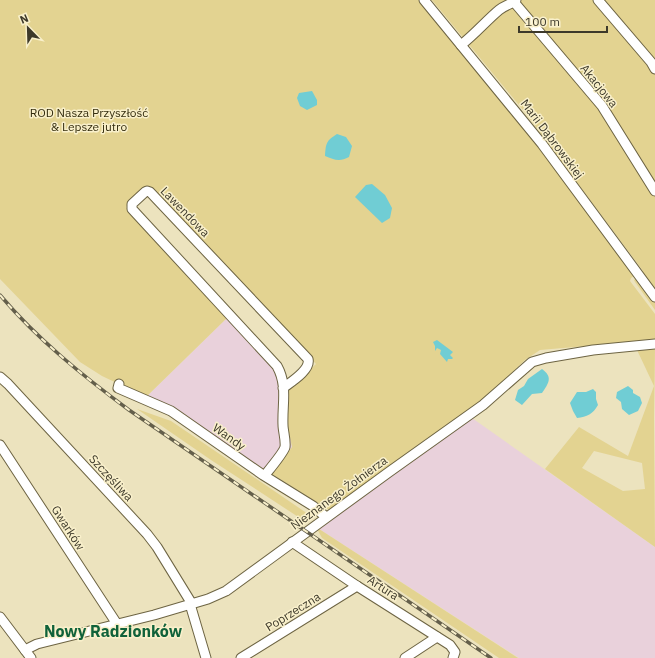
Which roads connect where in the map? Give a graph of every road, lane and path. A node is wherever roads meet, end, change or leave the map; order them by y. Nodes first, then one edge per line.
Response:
1 (424, 0) edge
2 (598, 0) edge
3 (510, 1) edge
4 (461, 45) junction
5 (655, 69) edge
6 (655, 192) edge
7 (655, 297) edge
8 (655, 344) edge
9 (0, 377) edge
10 (119, 384) dead end
11 (283, 388) junction
12 (0, 445) edge
13 (265, 475) junction
14 (326, 517) junction
15 (292, 542) junction
16 (357, 586) junction
17 (191, 604) junction
18 (0, 617) edge
19 (117, 624) junction
20 (438, 637) junction
21 (28, 654) edge
22 (206, 658) edge
23 (241, 658) edge
24 (405, 658) edge
25 (453, 658) edge

1 - 4 street, Marii Dąbrowskiej
2 - 5 street
3 - 4 street
3 - 6 street, Akacjowa
4 - 7 street, Marii Dąbrowskiej
8 - 14 street, Nieznanego Żołnierza
9 - 17 street, Szczęśliwa
10 - 13 street, Wandy
11 - 11 street, Lawendowa
11 - 13 street, Lawendowa
12 - 19 street, Gwarków
13 - 14 street, Wandy
14 - 15 street, Nieznanego Żołnierza
15 - 16 street, Artura
15 - 17 street, Nieznanego Żołnierza
16 - 20 street, Artura
16 - 23 street, Poprzeczna
17 - 19 street, Nieznanego Żołnierza
17 - 22 street, Szczęśliwa
18 - 21 street
19 - 21 street, Nieznanego Żołnierza
20 - 24 street
20 - 25 street, Artura

